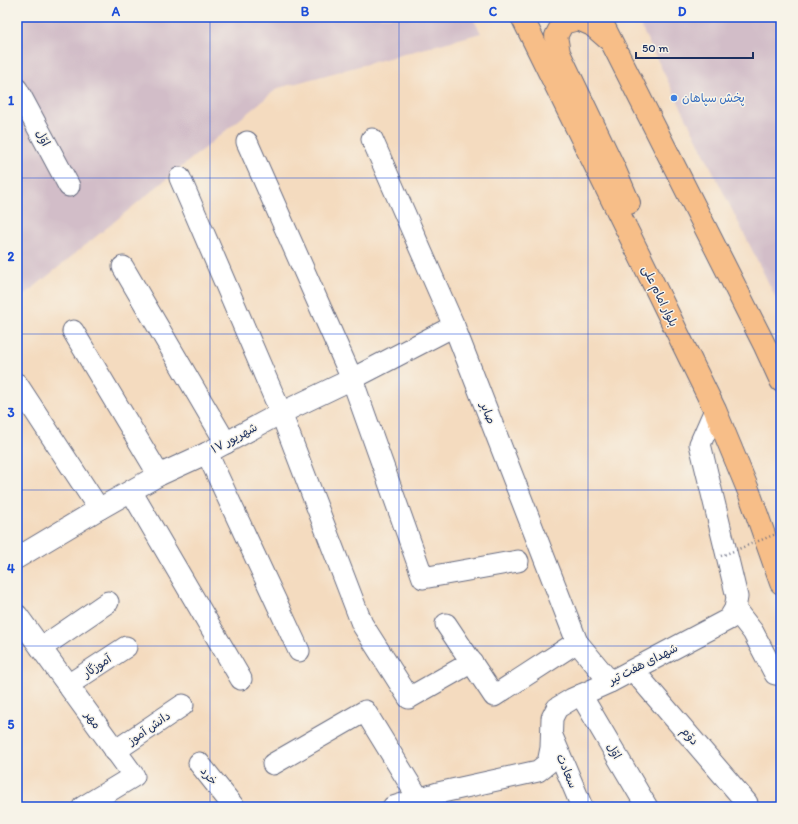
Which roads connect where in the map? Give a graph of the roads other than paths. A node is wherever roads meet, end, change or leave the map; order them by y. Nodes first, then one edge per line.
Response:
1 (522, 17) edge
2 (599, 17) edge
3 (614, 44) junction
4 (17, 89) edge
5 (372, 139) dead end
6 (247, 142) dead end
7 (180, 178) dead end
8 (69, 186) dead end
9 (123, 267) dead end
10 (658, 293) junction
11 (454, 326) junction
12 (73, 331) dead end
13 (352, 378) junction
14 (781, 381) edge
15 (17, 384) edge
16 (715, 410) junction
17 (281, 413) junction
18 (226, 443) junction
19 (207, 453) junction
20 (159, 475) junction
21 (131, 492) junction
22 (99, 509) junction
23 (17, 558) edge
24 (518, 561) dead end
25 (781, 583) edge
26 (108, 602) dead end
27 (735, 609) junction
28 (17, 615) edge
29 (446, 624) dead end
30 (577, 642) junction
31 (126, 647) dead end
32 (41, 648) junction
33 (299, 651) dead end
34 (472, 662) junction
35 (633, 670) junction
36 (781, 675) edge
37 (241, 679) dead end
38 (610, 682) junction
39 (68, 685) junction
40 (581, 695) junction
41 (183, 704) dead end
42 (551, 735) junction
43 (115, 751) junction
44 (199, 763) dead end
45 (273, 764) dead end
46 (421, 803) edge
47 (747, 803) dead end
48 (83, 807) edge
49 (234, 807) edge
50 (394, 807) edge
51 (582, 807) edge
52 (647, 807) edge

1 - 10 highway, بلوار امام علی
2 - 3 highway
3 - 10 highway
3 - 14 highway
4 - 8 street, اوّل
5 - 11 street, صابر
6 - 13 street
7 - 17 street
9 - 18 street
10 - 16 highway, بلوار امام علی
11 - 13 street, ۱۷ شهریور
11 - 30 street, صابر
12 - 20 street
13 - 17 street, ۱۷ شهریور
13 - 24 street
15 - 22 street
16 - 25 highway, بلوار امام علی
16 - 27 street
17 - 18 street, ۱۷ شهریور
17 - 34 street
18 - 19 street, ۱۷ شهریور
19 - 20 street, ۱۷ شهریور
19 - 33 street
20 - 21 street, ۱۷ شهریور
21 - 22 street, ۱۷ شهریور
21 - 37 street
22 - 23 street, ۱۷ شهریور
26 - 32 street
27 - 35 street, شهدای هفت تیر
27 - 36 street
28 - 32 street, مهر
29 - 34 street
30 - 34 street
30 - 38 street, صابر
31 - 39 street, آموزگار
32 - 39 street, مهر
35 - 38 street, شهدای هفت تیر
35 - 47 street, دوّم
38 - 40 street, شهدای هفت تیر
39 - 43 street, مهر
40 - 42 street, شهدای هفت تیر
40 - 52 street, اوّل
41 - 43 street, دانش آموز
42 - 46 street, شهدای هفت تیر
42 - 51 street, سعادت
43 - 48 street, مهر
44 - 49 street, خرد
45 - 46 street
46 - 50 street, شهدای هفت تیر

